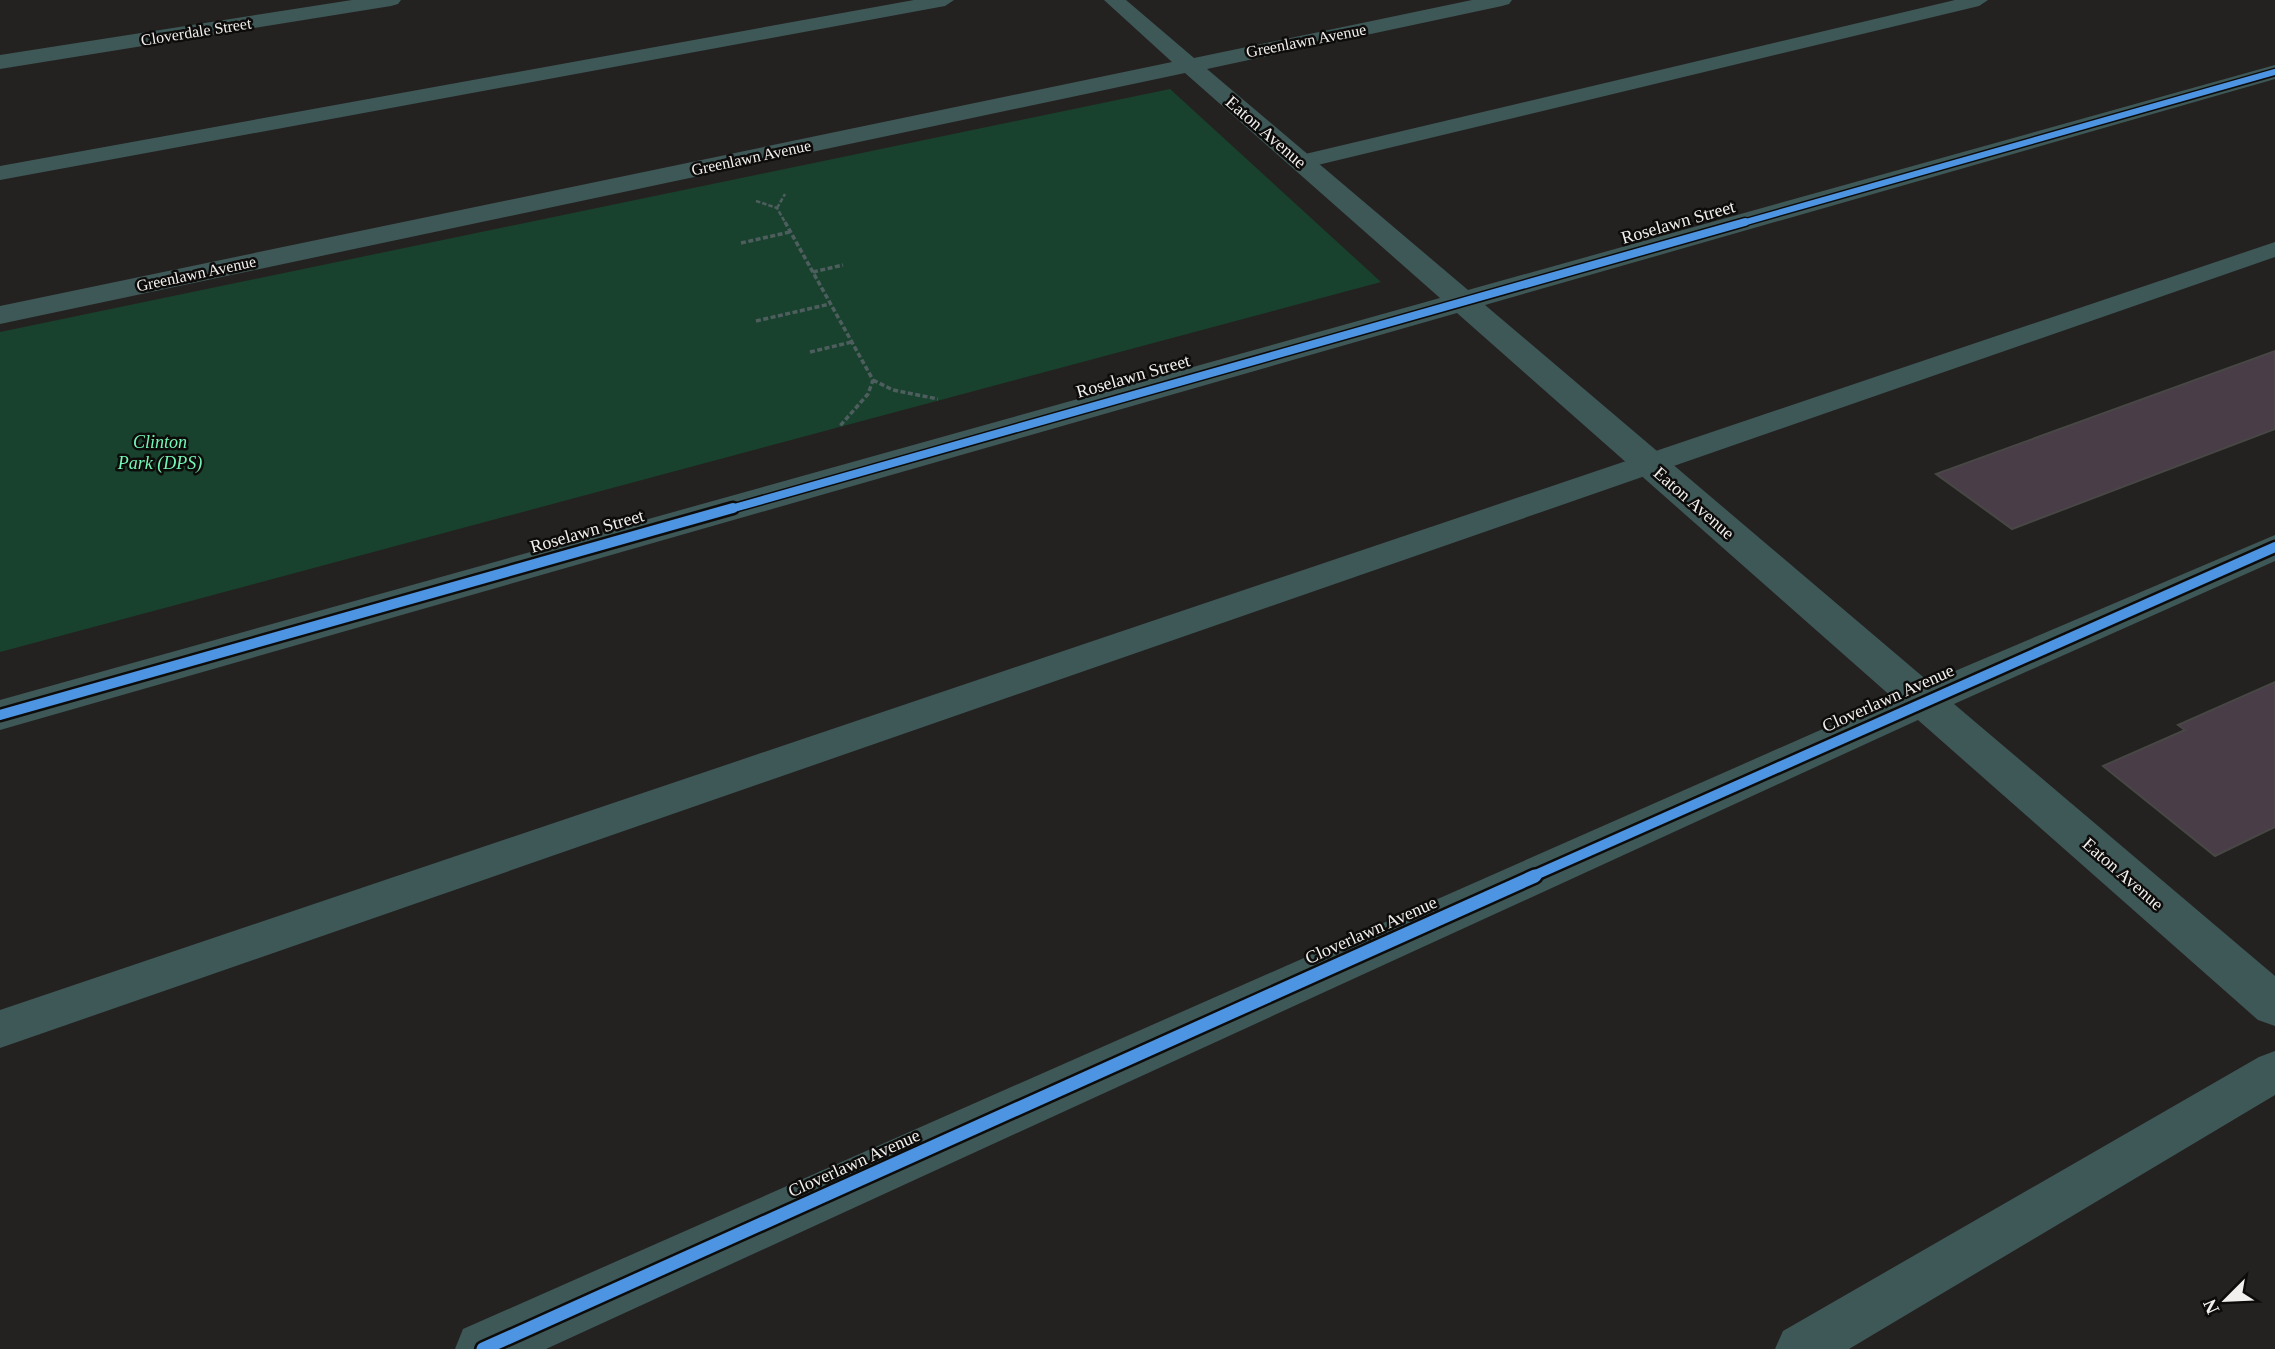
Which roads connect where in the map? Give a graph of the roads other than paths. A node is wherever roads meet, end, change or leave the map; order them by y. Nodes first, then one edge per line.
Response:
1 (391, 0) edge
2 (945, 0) edge
3 (1114, 0) edge
4 (1502, 0) edge
5 (1979, 0) edge
6 (0, 62) edge
7 (1187, 64) junction
8 (2275, 72) edge
9 (1301, 162) junction
10 (0, 173) edge
11 (2275, 249) edge
12 (1462, 301) junction
13 (0, 315) edge
14 (1647, 462) junction
15 (2275, 547) edge
16 (1923, 701) junction
17 (0, 715) edge
18 (2275, 1005) edge
19 (0, 1029) edge
20 (2275, 1071) edge
21 (483, 1349) edge
22 (1801, 1349) edge

1 - 6 street, Cloverdale Street
2 - 10 lane
3 - 7 street, Eaton Avenue
4 - 7 street, Greenlawn Avenue
5 - 9 lane
7 - 9 street, Eaton Avenue
7 - 13 street, Greenlawn Avenue
8 - 12 street, Roselawn Street
9 - 12 street, Eaton Avenue
11 - 14 lane
12 - 14 street, Eaton Avenue
12 - 17 street, Roselawn Street
14 - 16 street, Eaton Avenue
14 - 19 lane
15 - 16 street, Cloverlawn Avenue
16 - 18 street, Eaton Avenue
16 - 21 street, Cloverlawn Avenue
20 - 22 lane

